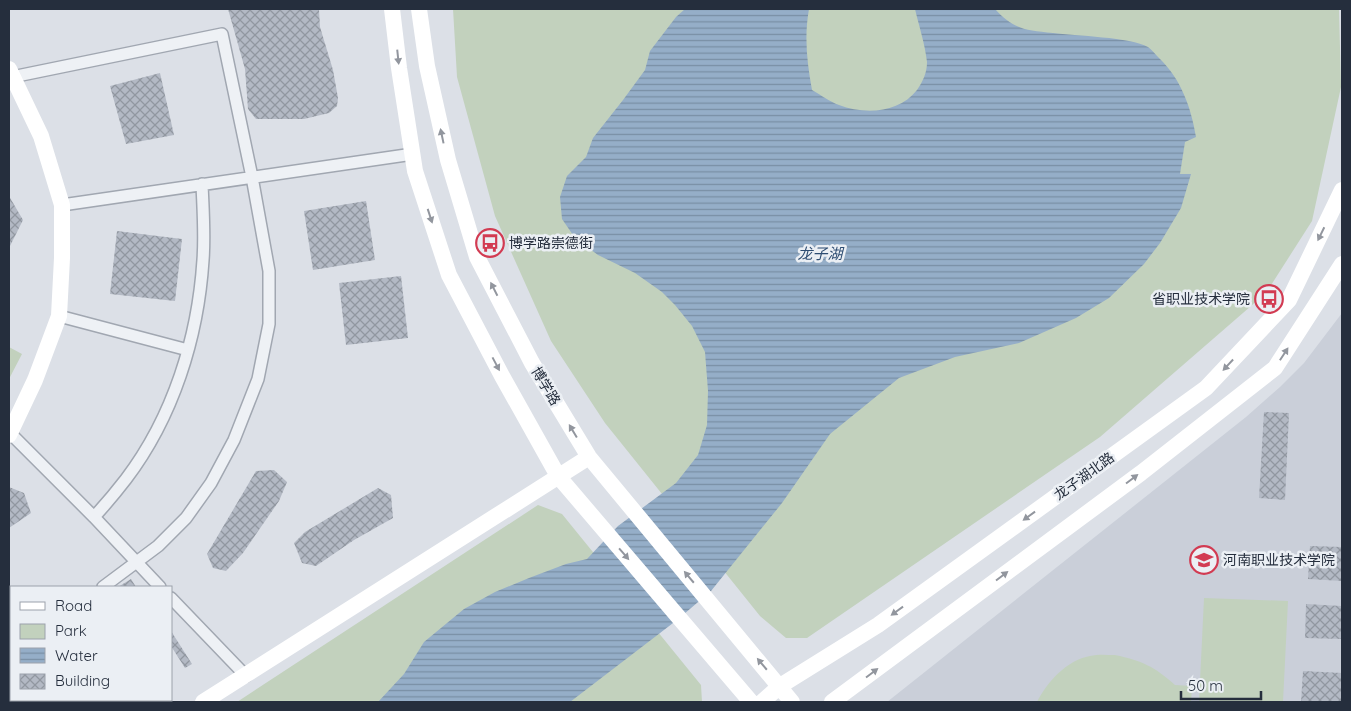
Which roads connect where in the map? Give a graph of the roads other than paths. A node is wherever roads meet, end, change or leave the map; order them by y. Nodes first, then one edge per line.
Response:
1 (392, 9) edge
2 (419, 9) edge
3 (10, 73) edge
4 (413, 154) junction
5 (252, 177) junction
6 (202, 184) junction
7 (1342, 190) edge
8 (62, 204) junction
9 (1342, 264) edge
10 (59, 316) junction
11 (188, 350) junction
12 (10, 434) edge
13 (589, 457) junction
14 (558, 476) junction
15 (94, 517) junction
16 (137, 563) junction
17 (104, 586) edge
18 (159, 586) edge
19 (172, 599) edge
20 (246, 676) junction
21 (780, 686) junction
22 (203, 702) edge
23 (751, 702) edge
24 (762, 702) edge
25 (792, 702) edge
26 (832, 702) edge

1 -> 4 street
13 -> 2 street, 博学路
3 - 5 street
3 - 8 street
4 - 5 street
4 -> 14 street
5 - 6 street
5 - 16 street
6 - 8 street
6 - 11 street
7 -> 21 street, 龙子湖北路
8 - 10 street
26 -> 9 street
10 - 11 street
10 - 12 street
11 - 15 street
12 - 15 street
13 - 14 street
21 -> 13 street, 博学路
14 - 20 street
14 -> 23 street
15 - 16 street
16 - 17 street
16 - 18 street
19 - 20 street
20 - 22 street
21 - 24 street, 龙子湖北路
21 - 25 street, 博学路

